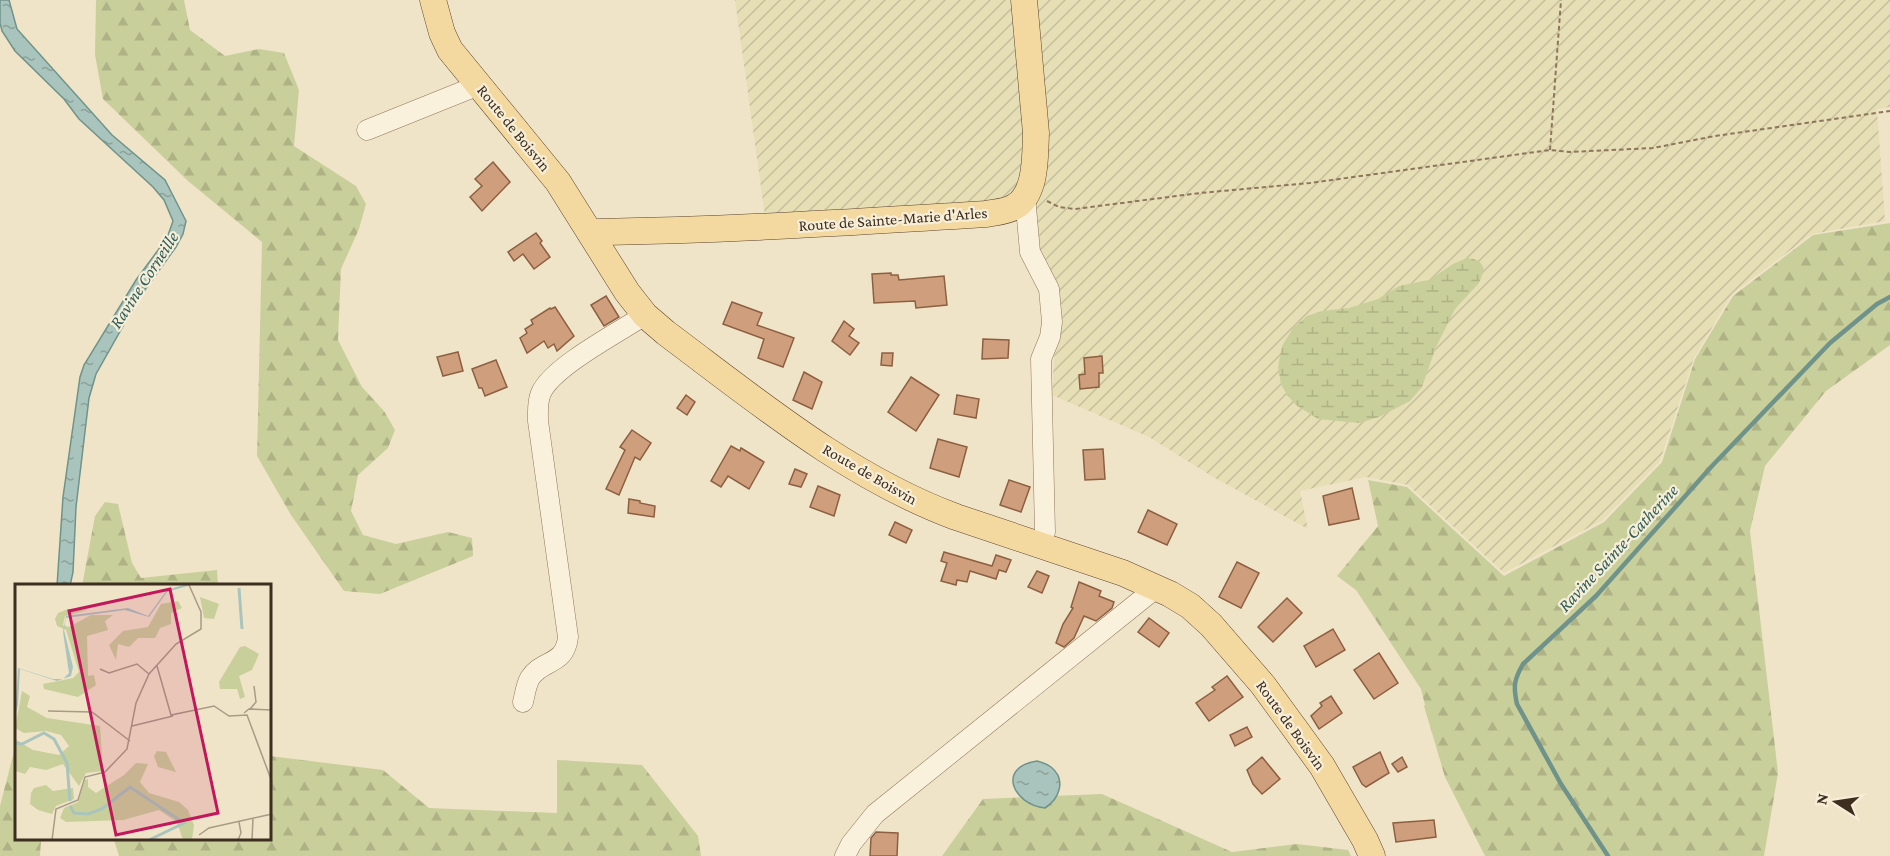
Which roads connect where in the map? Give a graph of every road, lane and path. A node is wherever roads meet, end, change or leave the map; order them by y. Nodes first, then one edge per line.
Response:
1 (433, 0) edge
2 (1024, 0) edge
3 (1561, 0) edge
4 (479, 86) junction
5 (1890, 111) edge
6 (367, 130) dead end
7 (1550, 150) junction
8 (1025, 196) junction
9 (592, 235) junction
10 (645, 315) junction
11 (1040, 544) junction
12 (1156, 588) junction
13 (523, 702) dead end
14 (845, 856) edge
15 (1372, 856) edge

1 - 4 main road, Route de Boisvin
2 - 8 main road
3 - 7 path
4 - 6 street
4 - 9 main road, Route de Boisvin
5 - 7 path
7 - 8 path
8 - 9 main road, Route de Sainte-Marie d'Arles
8 - 11 street
9 - 10 main road, Route de Boisvin
10 - 11 main road, Route de Boisvin
10 - 13 street
11 - 12 main road, Route de Boisvin
12 - 14 street
12 - 15 main road, Route de Boisvin

